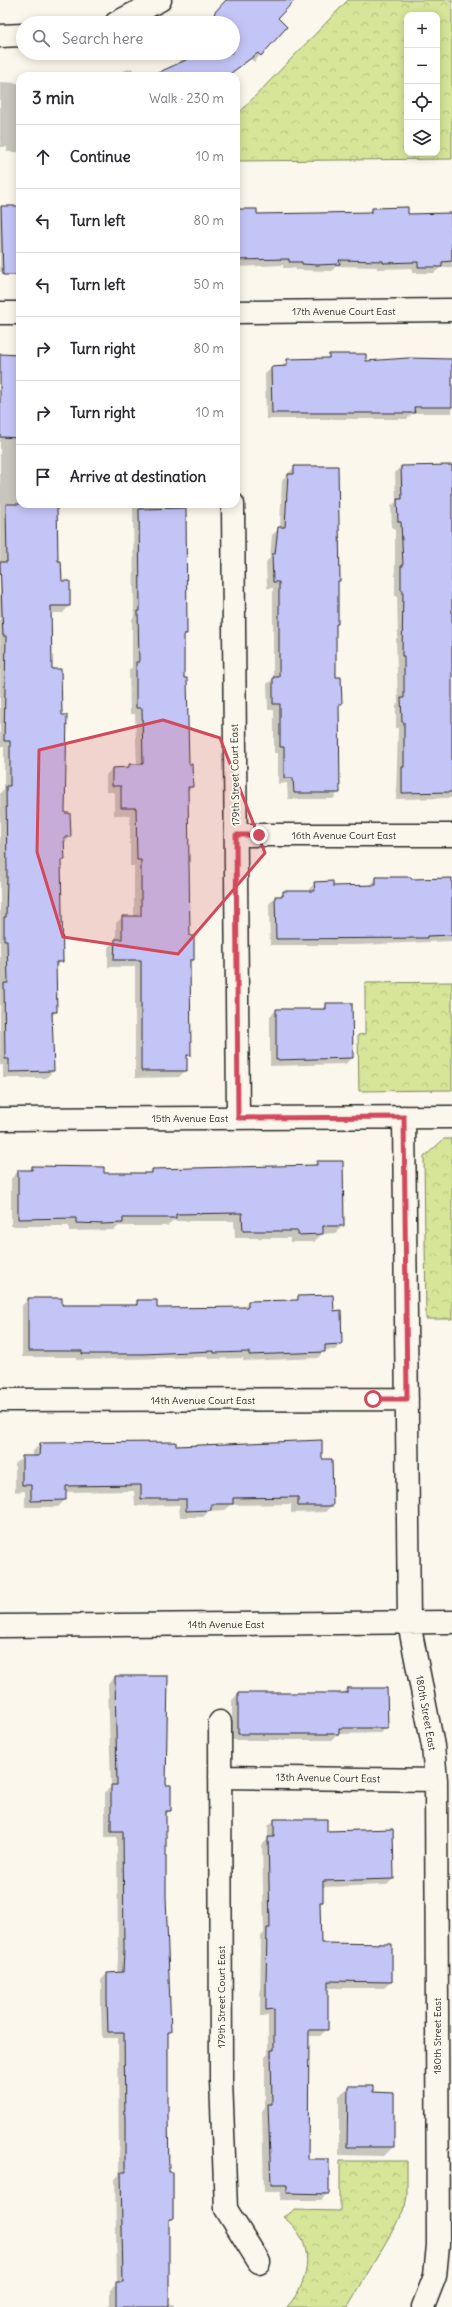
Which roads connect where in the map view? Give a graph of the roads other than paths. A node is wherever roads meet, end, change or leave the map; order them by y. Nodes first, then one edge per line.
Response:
1 (160, 0) edge
2 (129, 16) edge
3 (16, 35) edge
4 (0, 36) edge
5 (452, 310) edge
6 (240, 312) edge
7 (0, 313) edge
8 (16, 313) edge
9 (232, 508) edge
10 (236, 835) junction
11 (452, 835) edge
12 (404, 1117) junction
13 (452, 1117) edge
14 (238, 1118) junction
15 (0, 1119) edge
16 (407, 1399) junction
17 (0, 1400) edge
18 (452, 1622) edge
19 (409, 1623) junction
20 (0, 1626) edge
21 (220, 1722) dead end
22 (220, 1777) junction
23 (436, 1780) junction
24 (259, 2262) dead end
25 (423, 2307) edge

1 - 2 street
3 - 4 street
5 - 6 street, 17th Avenue Court East
7 - 8 street
9 - 10 street, 179th Street Court East
10 - 11 street, 16th Avenue Court East
10 - 14 street, 179th Street Court East
12 - 13 street, 15th Avenue East
12 - 14 street, 15th Avenue East
12 - 16 street, 180th Street East
14 - 15 street, 15th Avenue East
16 - 17 street, 14th Avenue Court East
16 - 19 street, 180th Street East
18 - 19 street, 14th Avenue East
19 - 20 street, 14th Avenue East
19 - 23 street, 180th Street East
21 - 22 street, 179th Street Court East
22 - 23 street, 13th Avenue Court East
22 - 24 street, 179th Street Court East
23 - 25 street, 180th Street East

